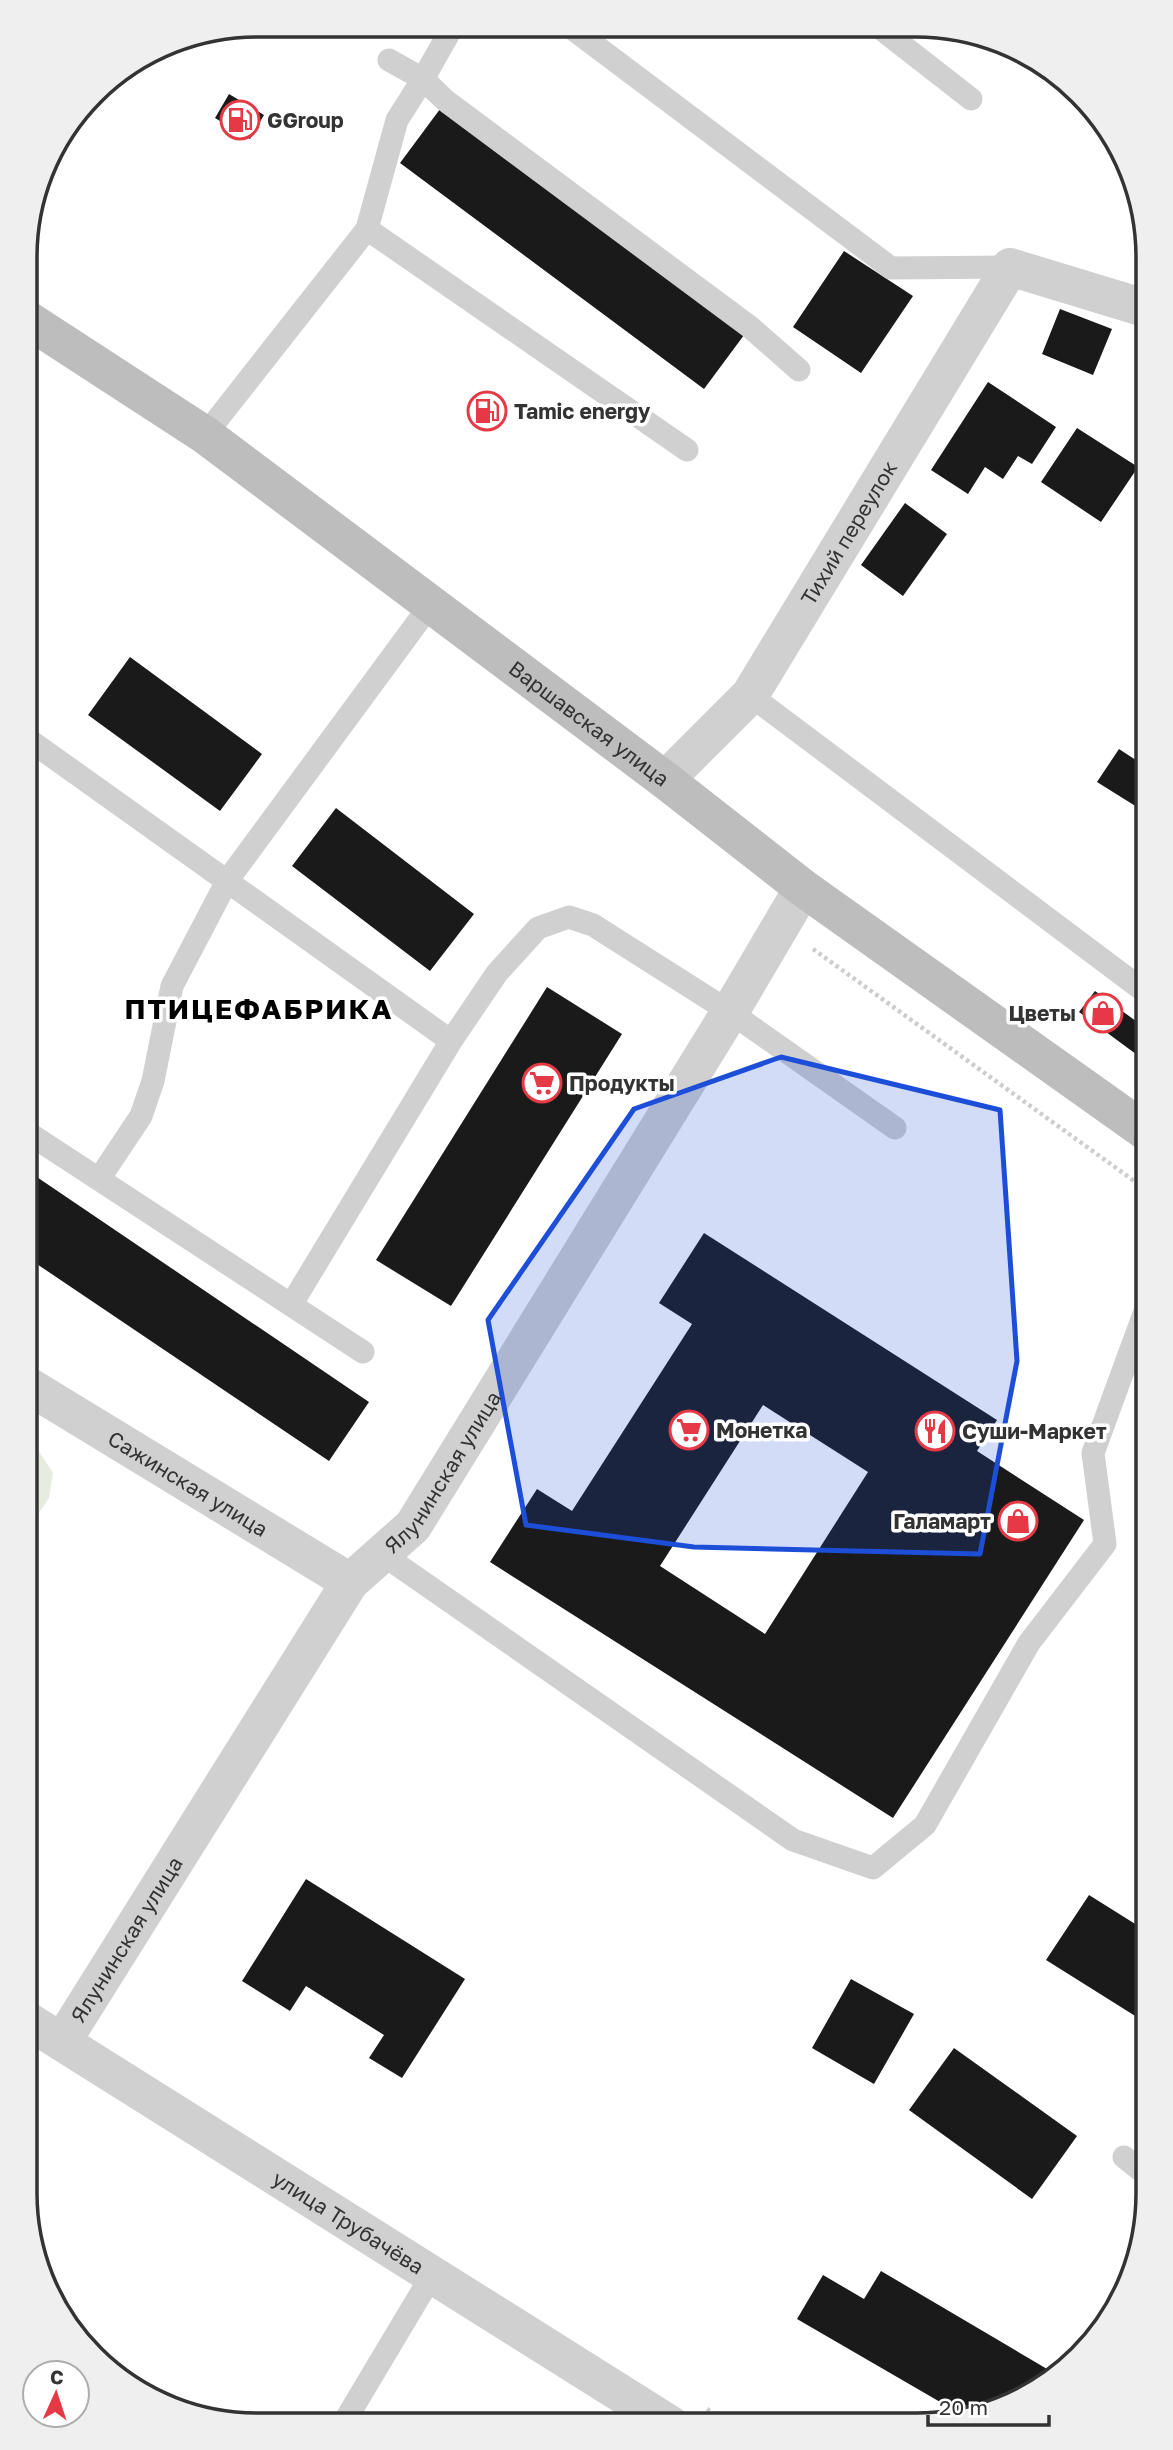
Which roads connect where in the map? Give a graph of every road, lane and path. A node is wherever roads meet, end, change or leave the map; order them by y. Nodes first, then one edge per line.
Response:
1 (447, 37) edge
2 (584, 37) edge
3 (892, 37) edge
4 (389, 60) dead end
5 (423, 79) junction
6 (971, 99) dead end
7 (367, 229) junction
8 (1010, 267) junction
9 (1136, 305) edge
10 (37, 326) edge
11 (799, 370) dead end
12 (205, 435) junction
13 (688, 450) dead end
14 (431, 604) junction
15 (750, 695) junction
16 (37, 746) edge
17 (665, 780) junction
18 (227, 881) junction
19 (803, 888) junction
20 (781, 926) junction
21 (1136, 985) edge
22 (730, 1012) junction
23 (451, 1041) junction
24 (1136, 1124) edge
25 (895, 1128) dead end
26 (37, 1138) edge
27 (99, 1179) junction
28 (1136, 1182) edge
29 (291, 1305) junction
30 (1136, 1336) edge
31 (363, 1352) dead end
32 (37, 1391) edge
33 (382, 1554) junction
34 (350, 1582) junction
35 (37, 2027) edge
36 (62, 2042) junction
37 (1124, 2157) dead end
38 (1136, 2166) edge
39 (432, 2275) junction
40 (350, 2413) edge
41 (652, 2413) edge

1 - 5 lane
2 - 8 lane
3 - 6 lane
4 - 5 lane
5 - 7 lane
5 - 11 lane
7 - 12 lane
7 - 13 lane
8 - 9 street
8 - 15 street, Тихий переулок
10 - 12 main road, Варшавская улица
12 - 14 main road, Варшавская улица
14 - 17 main road, Варшавская улица
14 - 18 lane
15 - 17 street, Тихий переулок
15 - 21 lane
16 - 18 lane
17 - 19 main road, Варшавская улица
18 - 23 lane
18 - 27 lane
19 - 20 street, Ялунинская улица
19 - 24 main road, Варшавская улица
20 - 22 street, Ялунинская улица
20 - 28 path
22 - 23 lane
22 - 25 lane
22 - 33 street, Ялунинская улица
23 - 29 lane
26 - 27 lane
27 - 29 lane
29 - 31 lane
30 - 33 lane
32 - 34 street, Сажинская улица
33 - 34 street, Ялунинская улица
34 - 36 street, Ялунинская улица
35 - 36 street, улица Трубачёва
36 - 39 street, улица Трубачёва
37 - 38 lane
39 - 40 lane
39 - 41 street, улица Трубачёва

